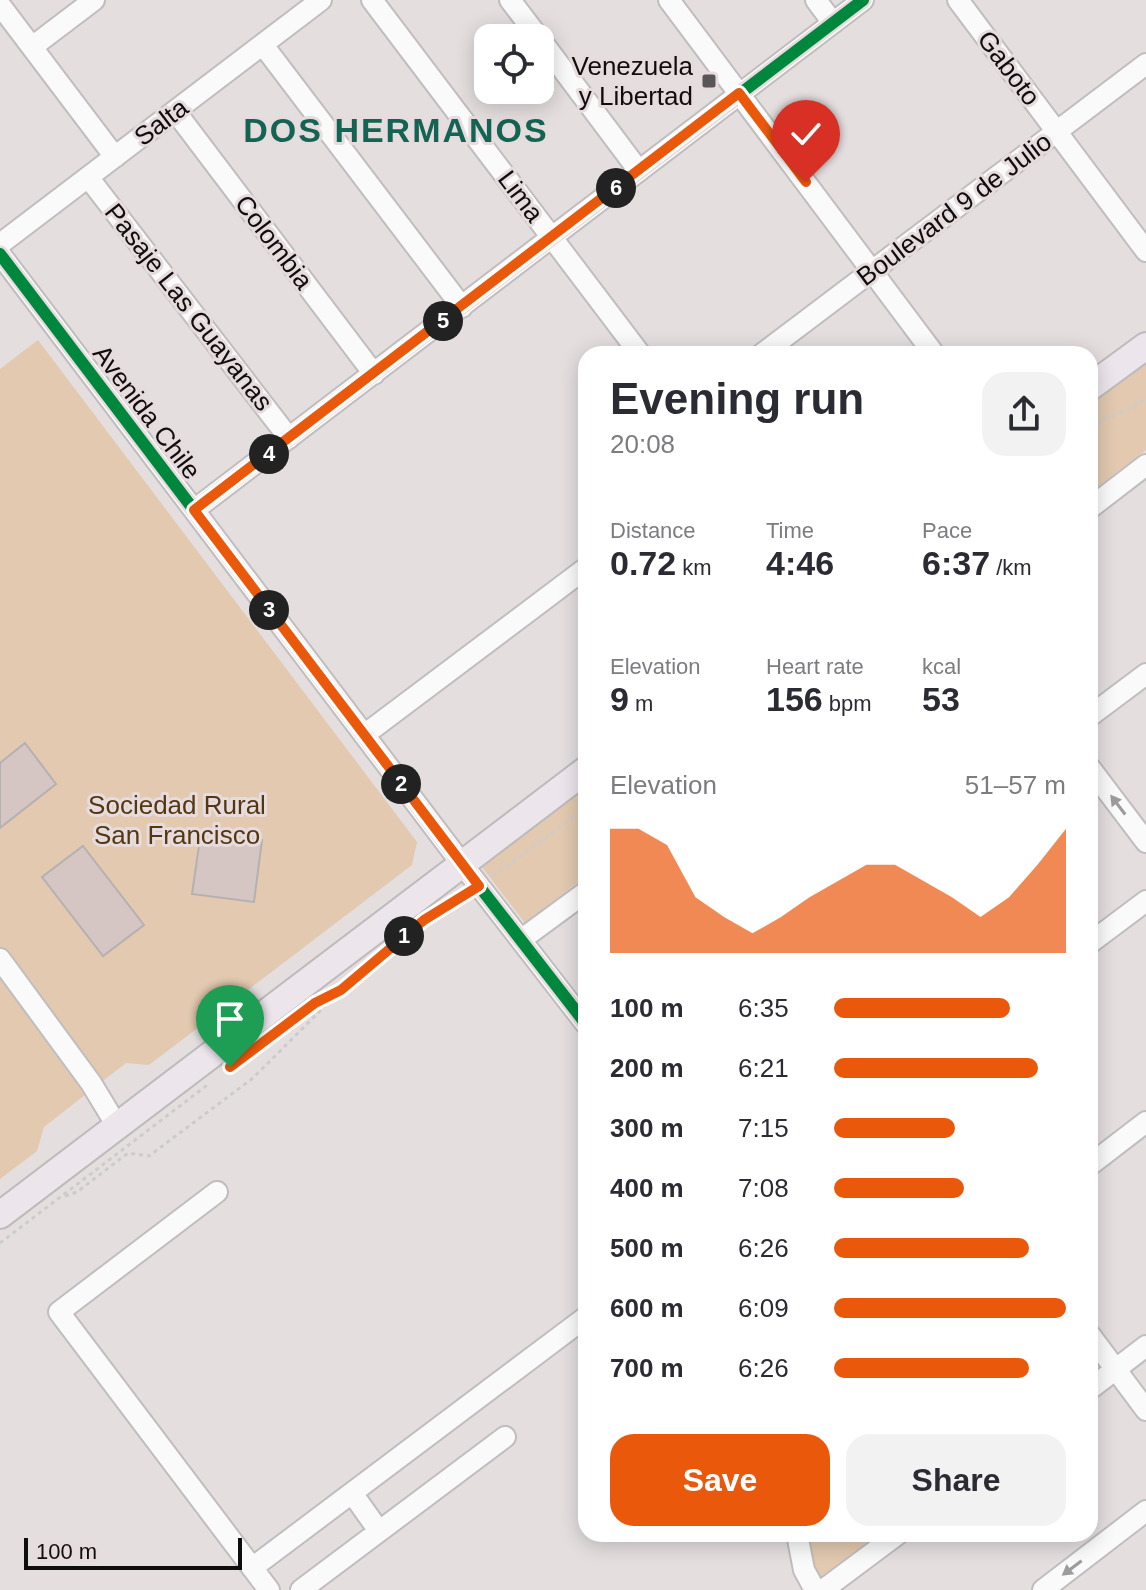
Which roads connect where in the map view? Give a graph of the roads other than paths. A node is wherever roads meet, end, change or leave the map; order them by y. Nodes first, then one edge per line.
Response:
1 (94, 0) edge
2 (321, 0) edge
3 (372, 0) edge
4 (510, 0) edge
5 (669, 0) edge
6 (816, 0) edge
7 (863, 0) edge
8 (958, 0) edge
9 (0, 5) edge
10 (833, 23) junction
11 (528, 24) edge
12 (263, 45) junction
13 (32, 47) junction
14 (554, 59) edge
15 (1146, 64) edge
16 (739, 93) junction
17 (175, 111) junction
18 (1057, 132) junction
19 (115, 157) junction
20 (639, 171) junction
21 (88, 177) junction
22 (552, 238) junction
23 (0, 244) edge
24 (1146, 251) edge
25 (0, 254) edge
26 (872, 270) junction
27 (462, 307) junction
28 (634, 346) edge
29 (772, 346) edge
30 (928, 346) edge
31 (1146, 346) edge
32 (374, 374) junction
33 (1098, 381) edge
34 (289, 438) junction
35 (1146, 465) edge
36 (1098, 502) edge
37 (194, 510) junction
38 (578, 574) edge
39 (1146, 674) edge
40 (1098, 710) edge
41 (364, 735) junction
42 (578, 776) edge
43 (1098, 779) edge
44 (1146, 842) edge
45 (462, 864) junction
46 (578, 898) edge
47 (1146, 901) edge
48 (1098, 937) edge
49 (522, 939) junction
50 (0, 959) edge
51 (578, 1013) edge
52 (1146, 1122) edge
53 (117, 1126) junction
54 (1098, 1159) edge
55 (217, 1192) dead end
56 (0, 1215) edge
57 (578, 1323) edge
58 (1098, 1345) edge
59 (1146, 1346) edge
60 (1116, 1369) junction
61 (1098, 1383) edge
62 (1146, 1410) edge
63 (505, 1437) dead end
64 (352, 1493) junction
65 (1146, 1511) edge
66 (379, 1531) junction
67 (799, 1542) edge
68 (887, 1542) edge
69 (252, 1568) junction
70 (269, 1590) edge
71 (301, 1590) edge
72 (815, 1590) edge
73 (823, 1590) edge
74 (1043, 1590) edge

1 - 13 street
2 - 12 street, Salta
3 - 22 street, Lima
4 - 11 street
5 - 16 street
6 - 10 street
7 - 10 street
8 - 18 street, Gaboto
9 - 13 street
10 - 16 street
12 - 17 street, Salta
12 - 27 street
13 - 19 street
14 - 20 street
15 - 18 street, Boulevard 9 de Julio
16 - 20 street
16 - 26 street
17 - 19 street, Salta
17 - 32 street, Colombia
18 - 24 street, Gaboto
18 - 26 street, Boulevard 9 de Julio
19 - 21 street, Salta
20 - 22 street
21 - 23 street, Salta
21 - 34 street, Pasaje Las Guayanas
22 - 27 street
22 - 28 street, Lima
25 - 37 street, Avenida Chile
26 - 29 street, Boulevard 9 de Julio
26 - 30 street
27 - 32 street
31 - 33 main road
32 - 34 street
34 - 37 street
35 - 36 street
37 - 41 street, Avenida Chile
38 - 41 street
39 - 40 street
41 - 45 street, Avenida Chile
42 - 45 main road
44 -> 43 street
45 - 49 street, Avenida Chile
45 - 53 main road
46 - 49 street
47 - 48 street
49 - 51 street, Avenida Chile
50 - 53 street
52 - 54 street
53 - 56 main road
55 - 69 street
57 - 64 street
58 - 60 street
59 - 60 street
60 - 61 street
60 - 62 street
63 - 66 street
64 - 66 street
64 - 69 street
65 -> 74 street
66 - 71 street
67 - 72 street
68 - 73 street
69 - 70 street

